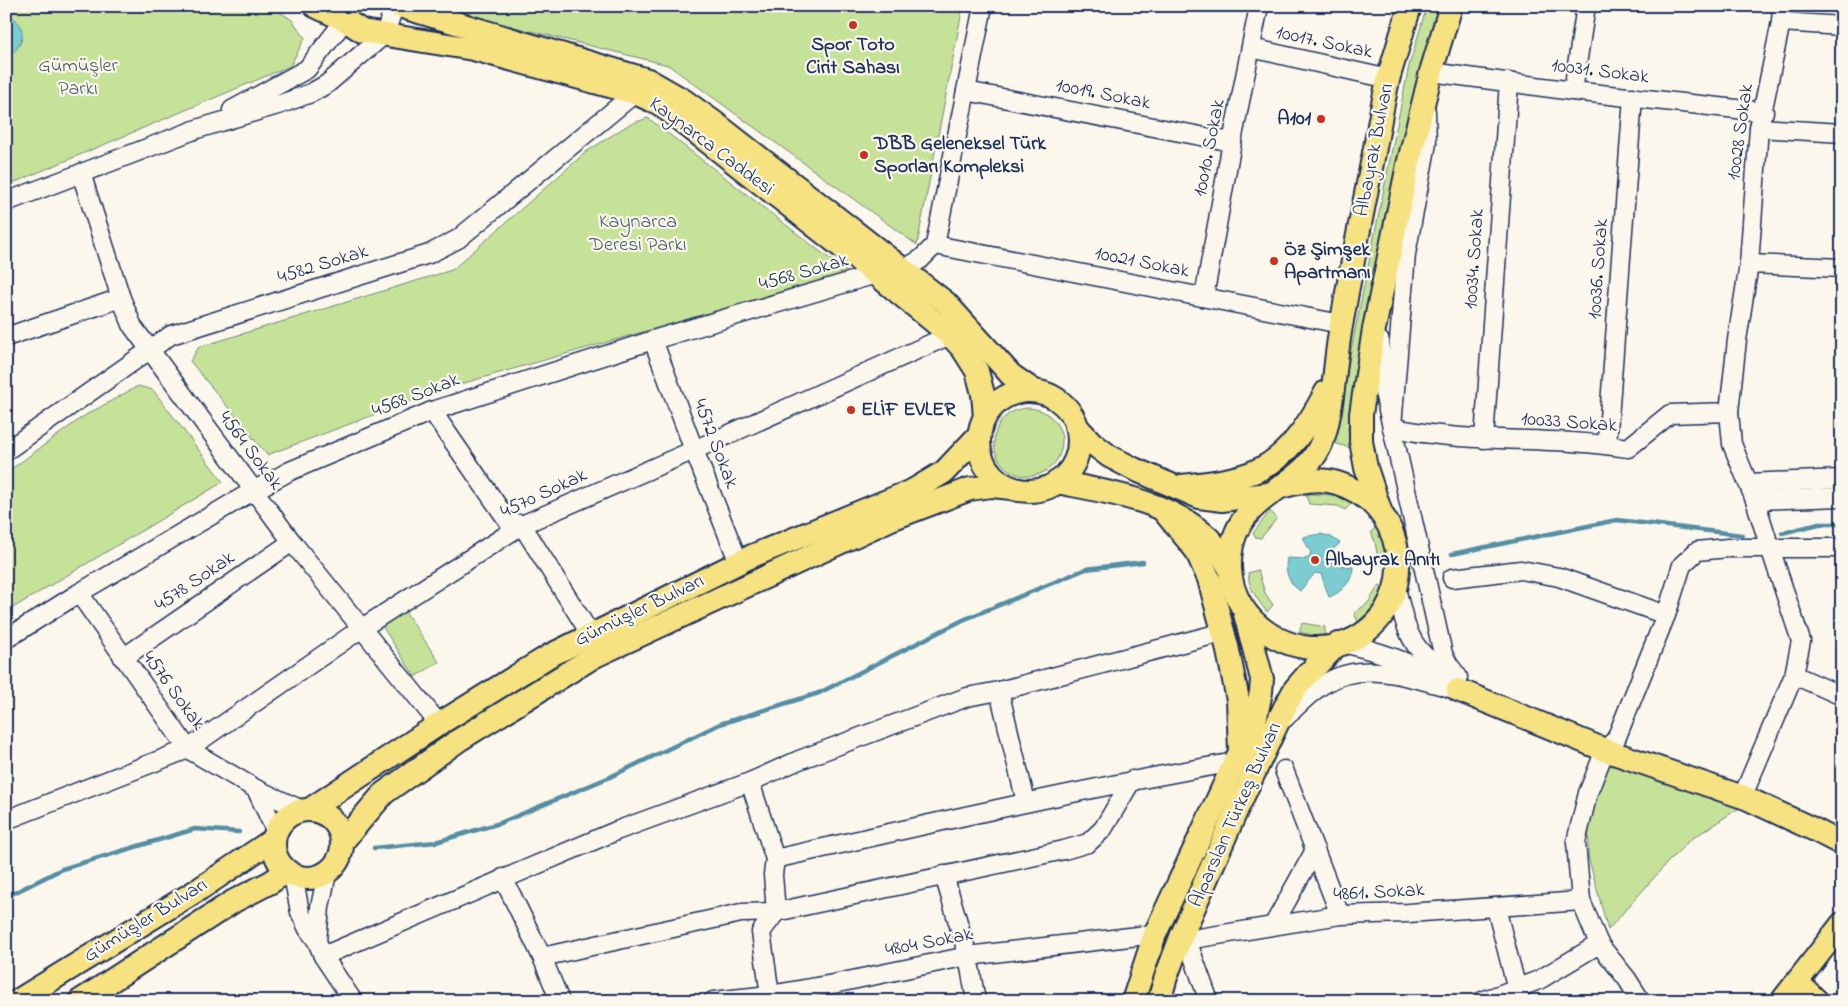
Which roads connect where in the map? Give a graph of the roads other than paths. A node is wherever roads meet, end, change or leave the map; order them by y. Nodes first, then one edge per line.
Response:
1 (315, 6) edge
2 (390, 6) edge
3 (399, 6) edge
4 (983, 6) edge
5 (1259, 6) edge
6 (1410, 6) edge
7 (1451, 6) edge
8 (1586, 6) edge
9 (347, 13) edge
10 (1782, 14) edge
11 (1842, 26) edge
12 (385, 34) junction
13 (1251, 48) junction
14 (1431, 72) junction
15 (1389, 78) junction
16 (1509, 82) junction
17 (966, 91) junction
18 (1573, 91) junction
19 (636, 93) junction
20 (1633, 97) junction
21 (1423, 102) junction
22 (1762, 120) junction
23 (197, 129) junction
24 (1842, 133) edge
25 (1232, 142) junction
26 (81, 173) junction
27 (6, 202) edge
28 (1396, 222) junction
29 (935, 245) junction
30 (1406, 254) junction
31 (1749, 264) junction
32 (1842, 268) edge
33 (904, 270) junction
34 (876, 274) junction
35 (1204, 297) junction
36 (121, 298) junction
37 (1380, 298) junction
38 (1341, 324) junction
39 (950, 335) junction
40 (6, 337) edge
41 (653, 340) junction
42 (150, 351) junction
43 (1334, 376) junction
44 (1034, 391) junction
45 (432, 410) junction
46 (1729, 412) junction
47 (982, 426) junction
48 (1076, 426) junction
49 (1392, 427) junction
50 (1484, 438) junction
51 (1607, 445) junction
52 (694, 450) junction
53 (6, 451) edge
54 (1842, 479) edge
55 (1057, 482) junction
56 (1748, 484) junction
57 (1177, 487) junction
58 (1012, 488) junction
59 (253, 491) junction
60 (1274, 491) junction
61 (1842, 497) edge
62 (1755, 500) junction
63 (1162, 509) junction
64 (1382, 513) junction
65 (522, 525) junction
66 (292, 542) junction
67 (1770, 548) junction
68 (1842, 548) edge
69 (739, 563) junction
70 (1230, 569) junction
71 (1452, 578) dead end
72 (1396, 588) junction
73 (79, 593) junction
74 (1244, 611) junction
75 (1666, 615) junction
76 (362, 628) junction
77 (1224, 632) junction
78 (591, 636) junction
79 (6, 639) edge
80 (1340, 644) junction
81 (123, 658) junction
82 (1794, 675) junction
83 (1458, 684) junction
84 (999, 691) junction
85 (1842, 696) edge
86 (439, 724) junction
87 (1276, 725) junction
88 (1611, 744) junction
89 (188, 749) junction
90 (1237, 759) junction
91 (1284, 770) dead end
92 (1132, 780) junction
93 (750, 782) junction
94 (1748, 786) junction
95 (256, 789) junction
96 (1026, 802) junction
97 (306, 810) junction
98 (6, 820) edge
99 (1842, 829) edge
100 (275, 836) junction
101 (342, 842) junction
102 (1842, 844) edge
103 (1315, 850) junction
104 (775, 859) junction
105 (327, 872) junction
106 (290, 873) junction
107 (944, 875) junction
108 (503, 878) junction
109 (1581, 901) junction
110 (1496, 908) junction
111 (776, 912) junction
112 (1340, 915) junction
113 (1274, 924) junction
114 (1842, 924) edge
115 (1155, 934) junction
116 (1184, 938) junction
117 (1598, 944) junction
118 (320, 949) junction
119 (968, 956) junction
120 (542, 957) junction
121 (1797, 982) junction
122 (834, 992) edge
123 (1518, 994) edge
124 (770, 995) junction
125 (17, 1001) edge
126 (80, 1001) edge
127 (353, 1001) edge
128 (560, 1001) edge
129 (713, 1001) edge
130 (976, 1001) edge
131 (1133, 1001) edge
132 (1160, 1001) edge
133 (1209, 1001) edge
134 (1482, 1001) edge
135 (1641, 1001) edge
136 (1782, 1001) edge
137 (1817, 1001) edge

1 - 9 main road, Kaynarca Caddesi
2 - 12 street
3 - 33 main road, Kaynarca Caddesi
4 - 17 street
5 - 13 street, 10010. Sokak
6 - 15 main road, Albayrak Bulvarı
7 - 14 main road, Albayrak Bulvarı
8 - 18 street
9 - 12 main road, Kaynarca Caddesi
9 - 23 street
10 - 11 street
10 - 22 street, 10028 Sokak
12 - 19 main road, Kaynarca Caddesi
12 - 23 street
13 - 15 street, 10017. Sokak
13 - 25 street, 10010. Sokak
14 - 16 street, 10031. Sokak
14 - 21 main road, Albayrak Bulvarı
15 - 38 main road, Albayrak Bulvarı
16 - 18 street, 10031. Sokak
16 - 50 street, 10034. Sokak
17 - 25 street, 10019. Sokak
17 - 29 street
18 - 20 street, 10031. Sokak
19 - 34 main road, Kaynarca Caddesi
19 - 42 street, 4582 Sokak
20 - 22 street, 10031. Sokak
20 - 51 street, 10036. Sokak
21 - 28 main road, Albayrak Bulvarı
21 - 30 street, Albayrak Bulvarı
22 - 24 street, 10031. Sokak
22 - 31 street, 10028 Sokak
23 - 26 street
25 - 35 street, 10010. Sokak
26 - 27 street
26 - 36 street, 4564 Sokak
28 - 30 street, Albayrak Bulvarı
28 - 37 main road, Albayrak Bulvarı
29 - 33 street
29 - 35 street, 10021 Sokak
30 - 49 street, Albayrak Bulvarı
31 - 32 street
31 - 46 street
33 - 44 main road, Kaynarca Caddesi
34 - 39 main road, Kaynarca Caddesi
34 - 41 street, 4568 Sokak
35 - 38 street, 10021 Sokak
36 - 40 street
36 - 42 street, 4564 Sokak
37 - 49 street
37 - 64 main road, Albayrak Bulvarı
38 - 43 main road, Albayrak Bulvarı
39 - 47 main road, Kaynarca Caddesi
39 - 52 street, 4570 Sokak
41 - 45 street, 4568 Sokak
41 - 52 street, 4572 Sokak
42 - 53 street, 4582 Sokak
42 - 59 street, 4564 Sokak
43 - 57 main road
43 - 60 main road, Albayrak Bulvarı
44 - 47 main road
44 - 48 main road, Kaynarca Caddesi
45 - 59 street, 4568 Sokak
45 - 65 street
46 - 51 street, 10033 Sokak
46 - 56 street
47 - 58 main road, Kaynarca Caddesi
47 - 69 main road, Gümüşler Bulvarı
48 - 55 main road, Kaynarca Caddesi
48 - 57 main road, Kaynarca Caddesi
49 - 50 street, 10033 Sokak
49 - 83 street
50 - 51 street, 10033 Sokak
52 - 65 street, 4570 Sokak
52 - 69 street, 4572 Sokak
54 - 56 street
55 - 58 main road, Kaynarca Caddesi
55 - 63 main road
56 - 62 street
57 - 60 main road, Kaynarca Caddesi
58 - 101 main road, Gümüşler Bulvarı
59 - 66 street, 4564 Sokak
59 - 73 street, 4568 Sokak
60 - 64 main road
60 - 70 main road
61 - 62 street
62 - 67 street
63 - 70 main road
63 - 77 main road, Alparslan Türkeş Bulvarı
64 - 72 main road
65 - 76 street, 4570 Sokak
65 - 78 street
66 - 76 street, 4564 Sokak
66 - 81 street, 4578 Sokak
67 - 68 street
67 - 75 street
67 - 82 street
69 - 78 main road, Gümüşler Bulvarı
70 - 74 main road
71 - 75 street
72 - 80 main road
72 - 83 street
73 - 79 street, 4568 Sokak
73 - 81 street, 4576 Sokak
74 - 80 main road
74 - 90 main road, Alparslan Türkeş Bulvarı
75 - 88 street
76 - 86 street, 4564 Sokak
76 - 89 street, 4570 Sokak
77 - 84 street
77 - 90 main road, Alparslan Türkeş Bulvarı
78 - 86 main road, Gümüşler Bulvarı
80 - 83 street
80 - 87 main road, Alparslan Türkeş Bulvarı
81 - 89 street, 4576 Sokak
82 - 85 street
82 - 94 street
83 - 87 street
83 - 88 main road
84 - 93 street
84 - 96 street
86 - 97 main road, Gümüşler Bulvarı
87 - 116 main road, Alparslan Türkeş Bulvarı
88 - 94 main road
88 - 102 main road
88 - 109 street
89 - 95 street, 4576 Sokak
89 - 98 street, 4570 Sokak
90 - 92 street
90 - 115 main road, Alparslan Türkeş Bulvarı
91 - 103 street
92 - 96 street
92 - 107 street
93 - 104 street
93 - 108 street
94 - 99 main road
95 - 97 street, 4576 Sokak
95 - 100 street
96 - 104 street
97 - 100 main road
97 - 101 main road
100 - 106 main road
100 - 125 main road, Gümüşler Bulvarı
101 - 105 main road
103 - 112 street
103 - 113 street
104 - 111 street
105 - 106 main road
105 - 118 street
106 - 118 street
106 - 126 main road, Gümüşler Bulvarı
107 - 111 street
107 - 119 street
108 - 118 street
108 - 120 street
109 - 110 street, 4861. Sokak
109 - 117 street
110 - 112 street, 4861. Sokak
110 - 123 street
111 - 120 street
111 - 124 street
112 - 113 street, 4861. Sokak
113 - 116 street, 4861. Sokak
114 - 121 main road
115 - 119 street, 4804 Sokak
115 - 131 main road, Alparslan Türkeş Bulvarı
116 - 132 main road, Alparslan Türkeş Bulvarı
116 - 133 street
117 - 123 street
117 - 135 street
118 - 127 street
119 - 122 street, 4804 Sokak
119 - 130 street
120 - 128 street
121 - 136 main road
121 - 137 main road
122 - 124 street, 4804 Sokak
123 - 134 street
124 - 129 street, 4804 Sokak

